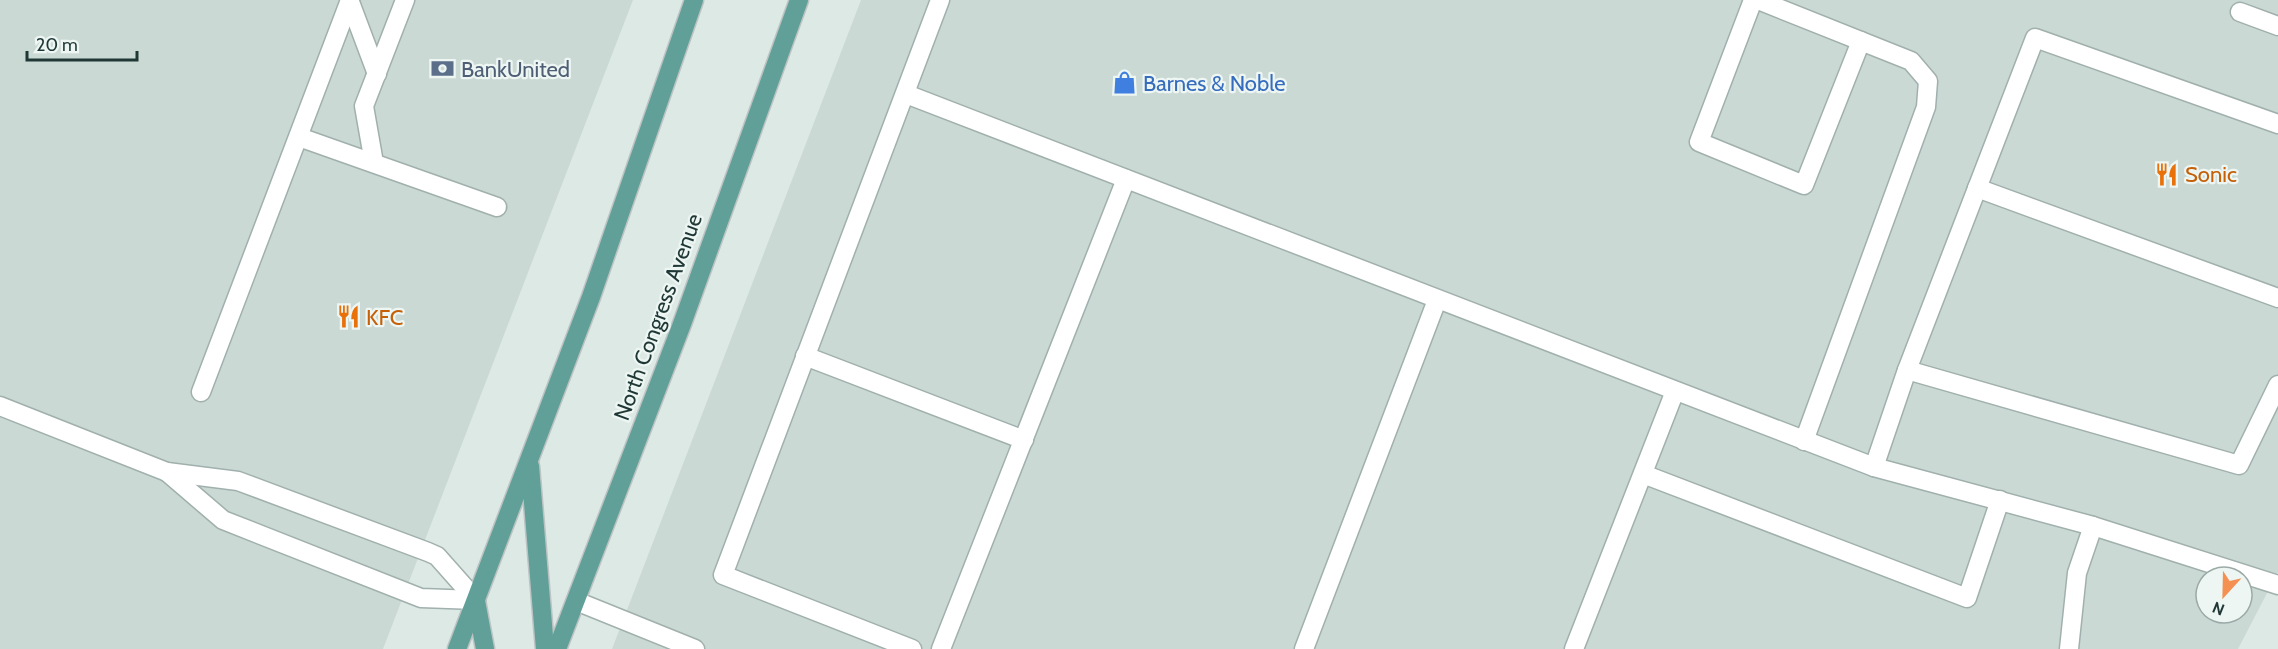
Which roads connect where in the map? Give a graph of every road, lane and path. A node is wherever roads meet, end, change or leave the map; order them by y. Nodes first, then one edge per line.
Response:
1 (405, 0) edge
2 (694, 0) edge
3 (799, 0) edge
4 (940, 0) edge
5 (1753, 0) edge
6 (1758, 0) edge
7 (350, 1) edge
8 (2240, 12) dead end
9 (2278, 26) edge
10 (1861, 41) junction
11 (377, 74) junction
12 (906, 94) junction
13 (2278, 124) edge
14 (299, 137) junction
15 (374, 163) junction
16 (1126, 178) junction
17 (1977, 188) junction
18 (497, 207) dead end
19 (2278, 298) edge
20 (1437, 300) junction
21 (805, 356) junction
22 (1907, 370) junction
23 (2278, 385) edge
24 (1675, 391) junction
25 (201, 392) dead end
26 (0, 406) edge
27 (1024, 440) junction
28 (1804, 441) junction
29 (530, 461) junction
30 (1874, 467) junction
31 (167, 472) junction
32 (1643, 474) junction
33 (2000, 500) junction
34 (2093, 526) junction
35 (2278, 585) edge
36 (476, 600) junction
37 (576, 601) junction
38 (457, 649) edge
39 (485, 649) edge
40 (545, 649) edge
41 (557, 649) edge
42 (695, 649) edge
43 (912, 649) edge
44 (941, 649) edge
45 (1304, 649) edge
46 (1574, 649) edge
47 (2069, 649) edge

1 - 11 lane
2 - 29 main road
3 - 37 main road, North Congress Avenue
4 - 12 lane
5 - 10 lane
6 - 10 lane
7 - 11 lane
7 - 14 lane
8 - 9 lane
10 - 28 lane
11 - 15 lane
12 - 16 lane
12 - 21 lane
13 - 17 lane
14 - 15 lane
14 - 25 lane
15 - 18 lane
16 - 20 lane
16 - 27 lane
17 - 19 lane
17 - 22 lane
20 - 24 lane
20 - 45 lane
21 - 27 lane
21 - 43 lane
22 - 23 lane
22 - 30 lane
24 - 28 lane
24 - 32 lane
26 - 31 lane
27 - 44 lane
28 - 30 lane
29 - 36 main road
29 - 40 main road
30 - 33 lane
31 - 36 lane
31 - 36 lane
32 - 33 lane
32 - 46 lane
33 - 34 lane
34 - 35 lane
34 - 47 lane
36 - 38 main road
36 - 39 main road
37 - 41 main road, North Congress Avenue
37 - 42 lane

